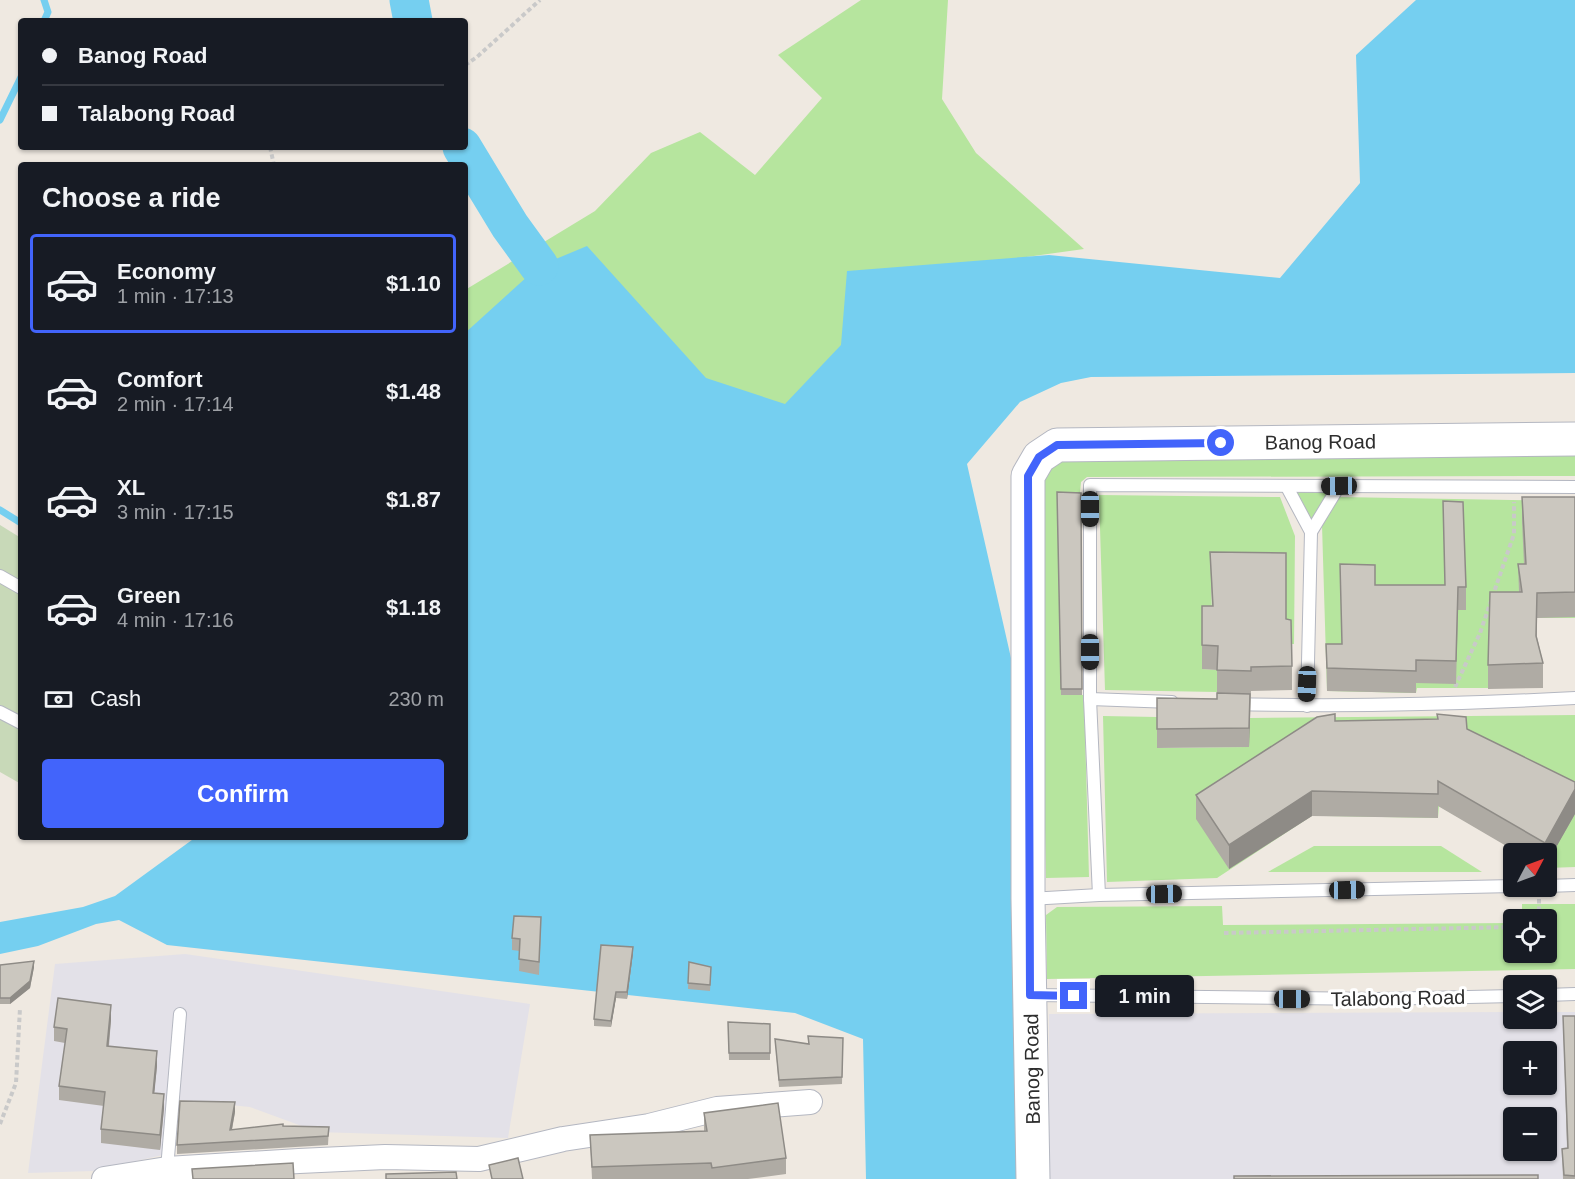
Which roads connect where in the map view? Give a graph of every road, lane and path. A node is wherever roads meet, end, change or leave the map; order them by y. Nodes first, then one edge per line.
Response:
1 (540, 0) edge
2 (468, 63) edge
3 (1575, 439) edge
4 (1339, 486) junction
5 (1514, 486) junction
6 (1287, 487) junction
7 (1575, 487) edge
8 (1311, 532) junction
9 (0, 576) edge
10 (18, 586) edge
11 (1575, 698) edge
12 (1090, 699) junction
13 (1181, 702) edge
14 (1216, 703) edge
15 (1455, 704) junction
16 (1307, 706) junction
17 (0, 712) edge
18 (18, 721) edge
19 (1557, 885) edge
20 (1575, 885) edge
21 (1503, 886) edge
22 (1099, 895) junction
23 (1028, 899) junction
24 (1503, 927) edge
25 (1224, 933) dead end
26 (1575, 994) edge
27 (1030, 995) junction
28 (1557, 995) edge
29 (1503, 996) edge
30 (20, 1008) dead end
31 (180, 1014) dead end
32 (810, 1102) dead end
33 (0, 1124) edge
34 (167, 1169) junction
35 (104, 1179) edge
36 (1033, 1179) edge

1 - 2 path
3 - 23 street, Banog Road
4 - 5 lane
4 - 6 lane
4 - 8 lane
5 - 7 lane
5 - 15 path
6 - 8 lane
6 - 12 lane
8 - 16 lane
9 - 10 lane
11 - 15 lane
12 - 13 lane
12 - 22 lane
14 - 16 lane
15 - 16 lane
17 - 18 lane
19 - 20 lane
21 - 22 lane
22 - 23 lane
23 - 27 street, Banog Road
24 - 25 path
26 - 28 lane
27 - 29 lane, Talabong Road
27 - 36 street, Banog Road
30 - 33 path
31 - 34 lane
32 - 34 street
34 - 35 street

